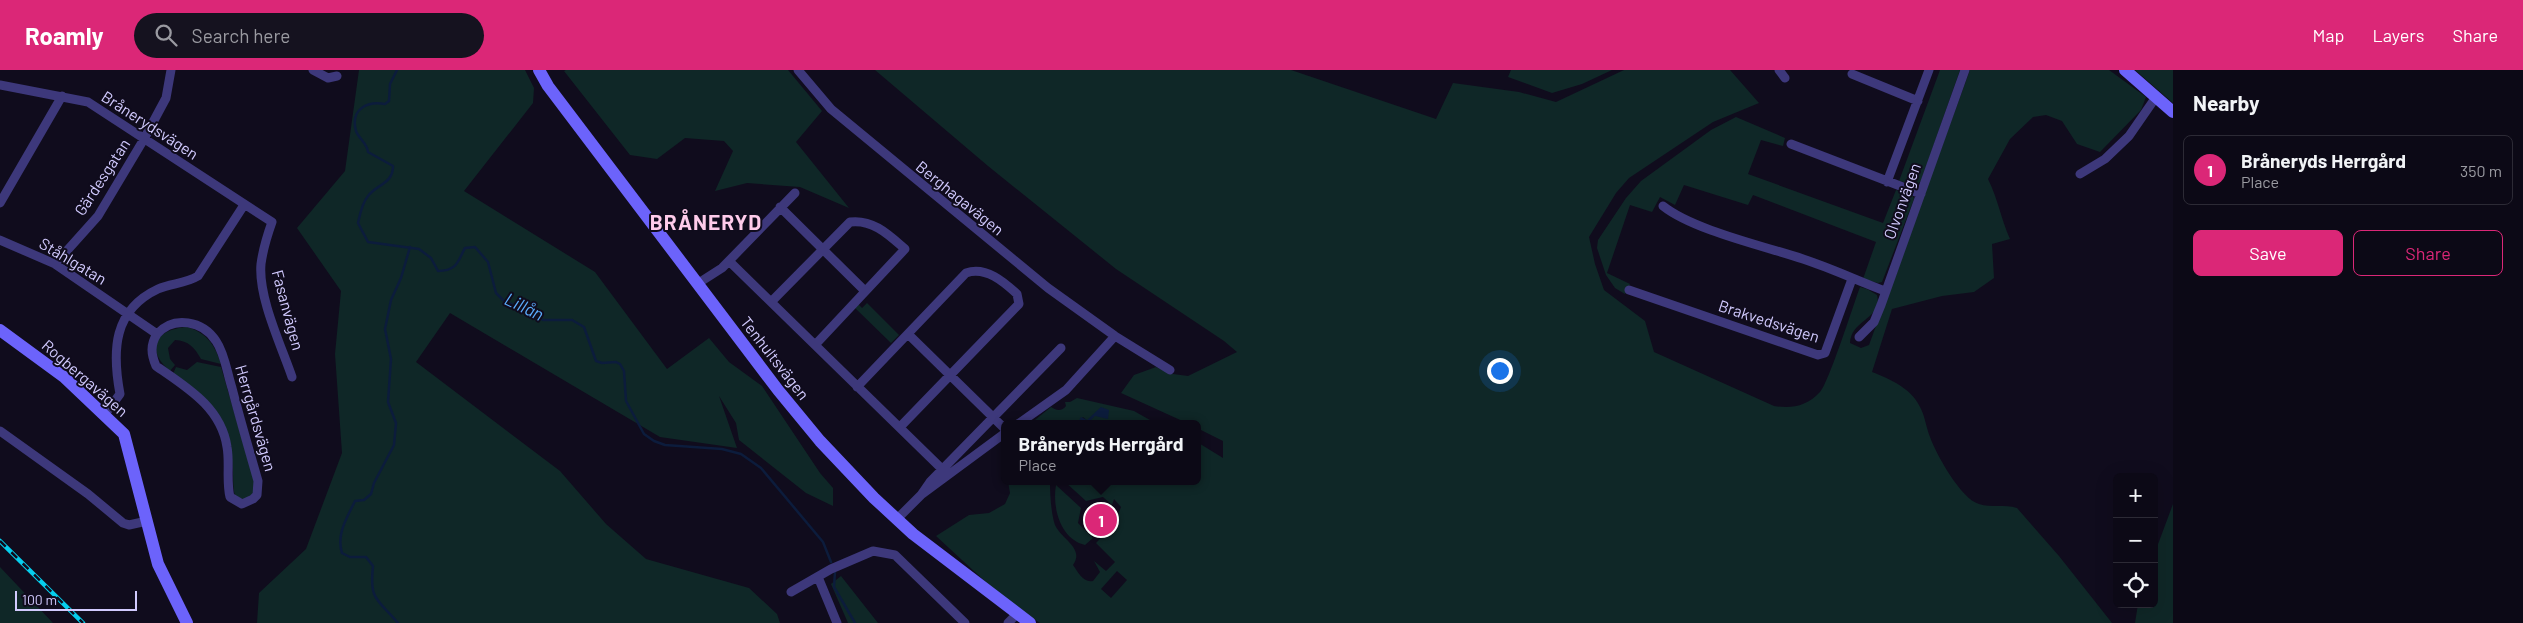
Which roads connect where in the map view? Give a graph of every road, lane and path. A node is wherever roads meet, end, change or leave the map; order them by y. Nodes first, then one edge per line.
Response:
1 (172, 70) edge
2 (313, 70) edge
3 (539, 70) edge
4 (798, 70) edge
5 (1778, 70) edge
6 (1929, 70) edge
7 (1965, 70) edge
8 (2125, 70) edge
9 (1852, 74) dead end
10 (337, 76) dead end
11 (1785, 78) dead end
12 (0, 85) edge
13 (62, 96) junction
14 (2156, 97) junction
15 (1918, 101) junction
16 (2173, 112) edge
17 (144, 139) junction
18 (1791, 144) dead end
19 (2080, 174) dead end
20 (1887, 182) junction
21 (795, 193) dead end
22 (1921, 194) junction
23 (0, 203) edge
24 (244, 205) junction
25 (1663, 206) dead end
26 (780, 208) junction
27 (272, 222) joint
28 (0, 240) edge
29 (823, 250) junction
30 (729, 261) junction
31 (55, 264) junction
32 (1852, 279) junction
33 (697, 284) junction
34 (1629, 290) dead end
35 (1885, 291) junction
36 (865, 292) junction
37 (772, 301) junction
38 (128, 313) junction
39 (0, 330) edge
40 (157, 334) junction
41 (908, 334) junction
42 (1115, 336) junction
43 (1859, 337) dead end
44 (815, 345) junction
45 (1061, 348) dead end
46 (1170, 370) dead end
47 (292, 377) dead end
48 (950, 377) junction
49 (857, 386) junction
50 (105, 414) junction
51 (993, 418) junction
52 (1024, 420) edge
53 (900, 427) junction
54 (1001, 427) edge
55 (0, 431) edge
56 (1001, 434) edge
57 (942, 469) junction
58 (921, 495) junction
59 (897, 519) junction
60 (147, 521) junction
61 (818, 577) junction
62 (792, 592) dead end
63 (1012, 618) edge
64 (187, 623) edge
65 (837, 623) edge
66 (965, 623) edge
67 (1030, 623) edge

1 - 17 street, Gärdesgatan
2 - 10 street
3 - 33 street, Tenhultsvägen
4 - 42 street, Berghagavägen
5 - 11 street
6 - 15 street
7 - 22 street, Olvonvägen
8 - 14 street
9 - 15 street
12 - 13 street, Brånerydsvägen
13 - 17 street, Brånerydsvägen
13 - 23 street
14 - 16 street
14 - 19 street
15 - 20 street
17 - 24 street, Brånerydsvägen
17 - 31 street, Gärdesgatan
18 - 20 street
20 - 22 street
21 - 26 street
22 - 35 street, Olvonvägen
24 - 27 street, Brånerydsvägen
24 - 38 street
25 - 32 street
26 - 29 street
26 - 30 street
27 - 47 street, Fasanvägen
28 - 31 street, Ståhlgatan
29 - 36 street
29 - 36 street
29 - 37 street
30 - 33 street
30 - 37 street
31 - 38 street, Ståhlgatan
32 - 34 street, Brakvedsvägen
32 - 35 street
33 - 59 street, Tenhultsvägen
35 - 43 street, Olvonvägen
36 - 44 street
37 - 44 street
38 - 40 street
38 - 50 street
39 - 50 street, Rogbergavägen
40 - 40 street, Herrgårdsvägen
41 - 48 street
41 - 48 street
41 - 49 street
42 - 46 street, Berghagavägen
42 - 52 street
44 - 49 street
45 - 51 street
48 - 51 street
48 - 53 street
49 - 53 street
50 - 60 street, Rogbergavägen
51 - 54 street
51 - 57 street
53 - 57 street
55 - 60 street
56 - 58 street
57 - 58 street
58 - 59 street
59 - 63 street, Tenhultsvägen
60 - 64 street, Rogbergavägen
61 - 62 street
61 - 65 street
61 - 66 street
63 - 67 street, Tenhultsvägen

